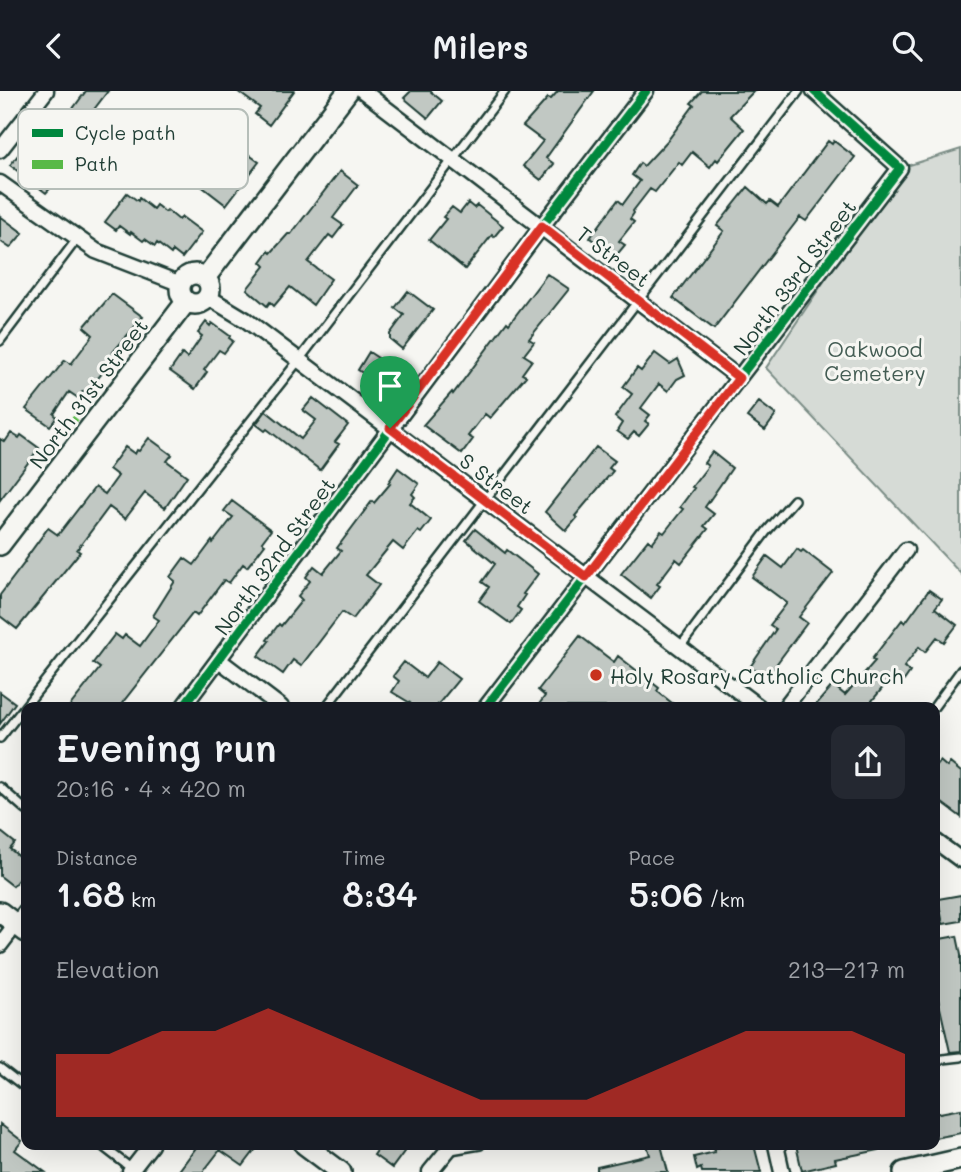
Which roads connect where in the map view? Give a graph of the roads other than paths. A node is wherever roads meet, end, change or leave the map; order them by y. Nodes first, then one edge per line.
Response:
1 (46, 91) edge
2 (348, 91) edge
3 (363, 91) edge
4 (505, 91) edge
5 (646, 91) edge
6 (799, 91) edge
7 (817, 92) edge
8 (32, 109) edge
9 (18, 128) edge
10 (0, 151) edge
11 (453, 160) junction
12 (0, 183) edge
13 (542, 226) junction
14 (77, 239) junction
15 (206, 288) junction
16 (183, 293) junction
17 (638, 300) junction
18 (0, 341) edge
19 (299, 359) junction
20 (739, 378) junction
21 (390, 428) junction
22 (485, 500) junction
23 (794, 500) dead end
24 (0, 544) edge
25 (906, 550) dead end
26 (586, 577) junction
27 (680, 647) junction
28 (219, 660) junction
29 (961, 670) edge
30 (29, 702) edge
31 (187, 702) edge
32 (274, 702) edge
33 (330, 702) edge
34 (490, 702) edge
35 (752, 702) edge
36 (789, 702) edge
37 (938, 702) edge
38 (21, 712) edge
39 (0, 739) edge
40 (0, 787) edge
41 (21, 806) edge
42 (940, 844) edge
43 (961, 860) edge
44 (0, 912) edge
45 (21, 922) edge
46 (21, 925) edge
47 (0, 945) edge
48 (961, 1057) edge
49 (940, 1059) edge
50 (0, 1068) edge
51 (21, 1084) edge
52 (107, 1150) edge
53 (147, 1150) edge
54 (312, 1150) edge
55 (447, 1150) edge
56 (777, 1150) edge
57 (961, 1159) edge
58 (131, 1170) edge
59 (341, 1172) edge
60 (430, 1172) edge
61 (782, 1172) edge
62 (904, 1172) edge

1 - 8 street
2 - 15 street
3 - 11 street, T Street
4 - 11 lane
5 - 13 street, North 32nd Street
6 - 17 lane
7 - 20 street, North 33rd Street
9 - 10 street
11 - 13 street, T Street
11 - 19 lane
12 - 14 street
13 - 17 street, T Street
13 - 21 street, North 32nd Street
14 - 16 street
14 - 18 lane
15 - 16 street
15 - 16 street
15 - 19 street, S Street
16 - 24 street, North 31st Street
17 - 20 street, T Street
17 - 22 lane
19 - 21 street, S Street
19 - 30 lane
20 - 26 street, North 33rd Street
21 - 22 street, S Street
21 - 28 street, North 32nd Street
22 - 26 street, S Street
22 - 33 lane
23 - 27 lane
25 - 36 street
26 - 27 street, S Street
26 - 34 street, North 33rd Street
27 - 35 street, S Street
28 - 31 street, North 32nd Street
28 - 32 street
29 - 37 lane
38 - 39 lane
40 - 41 lane
42 - 43 street
44 - 45 street
46 - 47 street
48 - 49 lane
50 - 51 lane
52 - 58 lane
53 - 58 street
54 - 59 street
55 - 60 street
56 - 61 street
57 - 62 street

